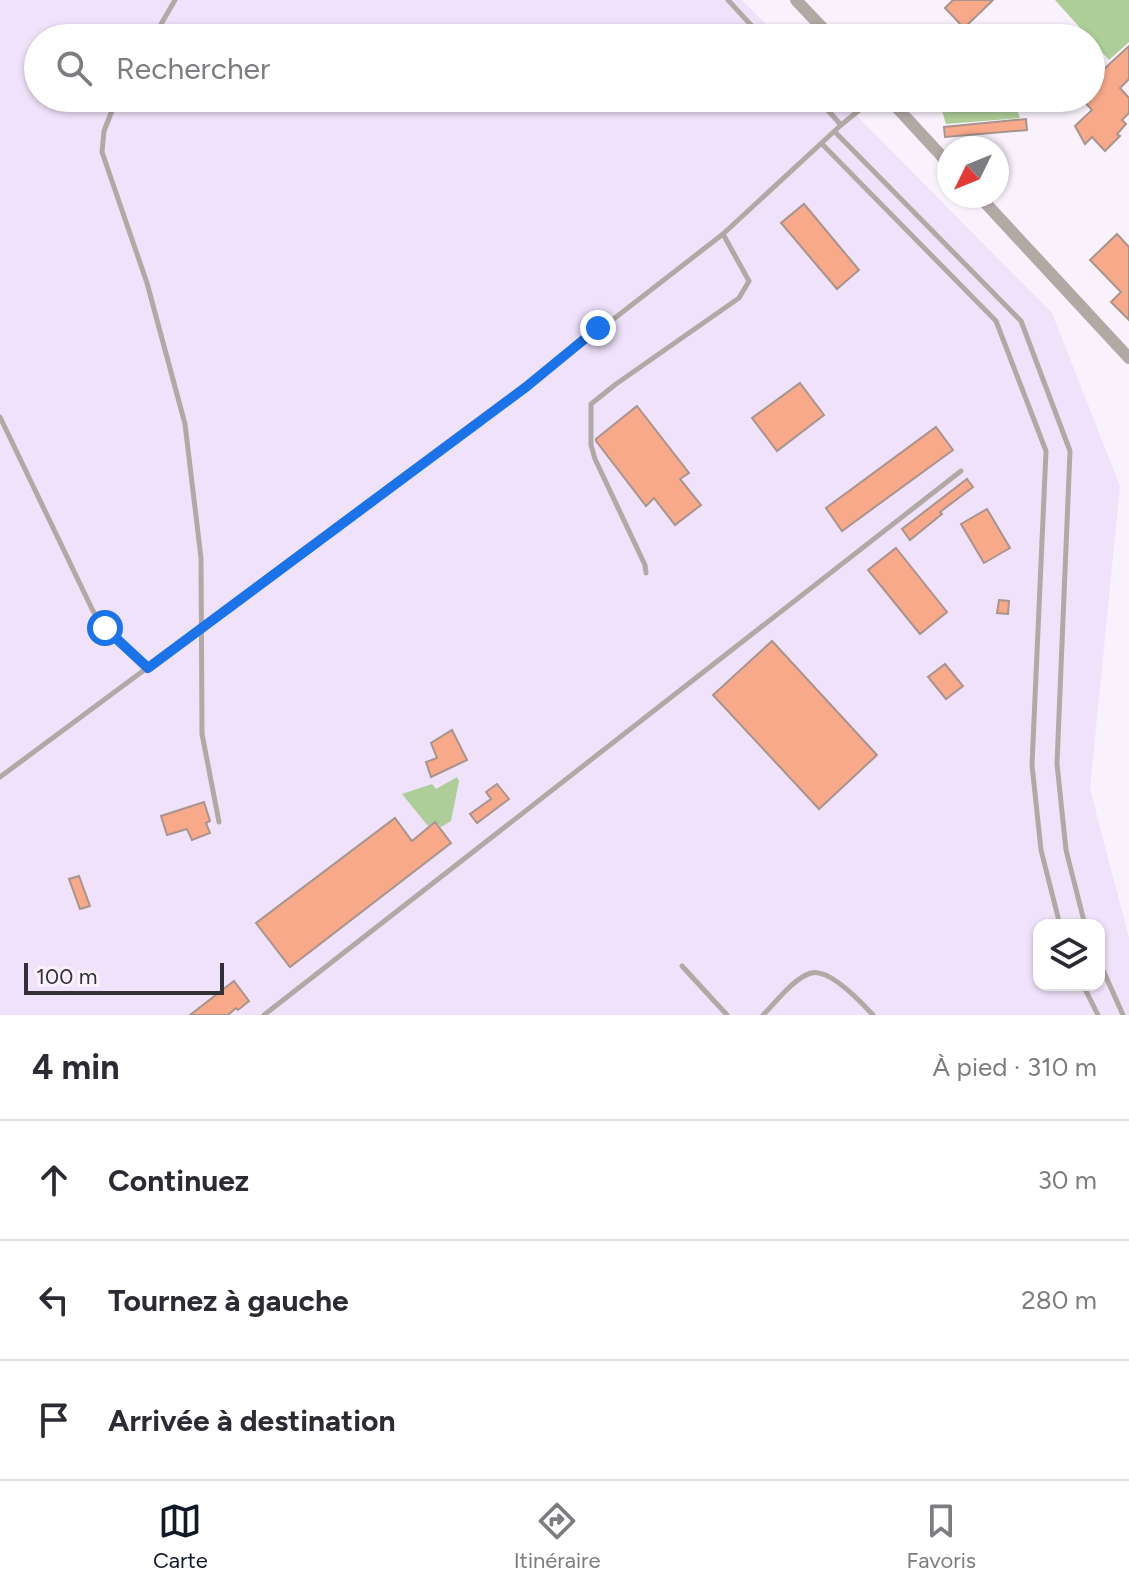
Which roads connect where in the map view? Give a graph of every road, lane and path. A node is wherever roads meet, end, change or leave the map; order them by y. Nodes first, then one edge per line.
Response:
1 (175, 0) edge
2 (728, 0) edge
3 (796, 0) edge
4 (161, 24) edge
5 (750, 24) edge
6 (819, 24) edge
7 (111, 112) edge
8 (829, 112) edge
9 (857, 112) edge
10 (901, 112) edge
11 (841, 125) junction
12 (835, 132) junction
13 (822, 144) junction
14 (937, 151) edge
15 (990, 208) edge
16 (723, 234) junction
17 (1129, 358) edge
18 (0, 417) edge
19 (961, 471) dead end
20 (646, 573) dead end
21 (202, 629) junction
22 (148, 668) junction
23 (0, 777) edge
24 (219, 822) dead end
25 (1058, 919) edge
26 (1083, 919) edge
27 (682, 966) dead end
28 (1105, 974) edge
29 (1086, 991) edge
30 (267, 1014) edge
31 (727, 1015) edge
32 (763, 1015) edge
33 (873, 1015) edge
34 (1098, 1015) edge
35 (1123, 1015) edge

1 - 4 lane
2 - 5 lane
3 - 6 street
7 - 21 lane
8 - 11 lane
9 - 11 lane
10 - 14 street
11 - 12 lane
12 - 13 lane
12 - 26 lane
13 - 16 lane
13 - 25 lane
15 - 17 street
16 - 20 lane
16 - 21 lane
18 - 22 lane
19 - 30 lane
21 - 22 lane
21 - 24 lane
22 - 23 lane
27 - 31 lane
28 - 35 lane
29 - 34 lane
32 - 33 lane

